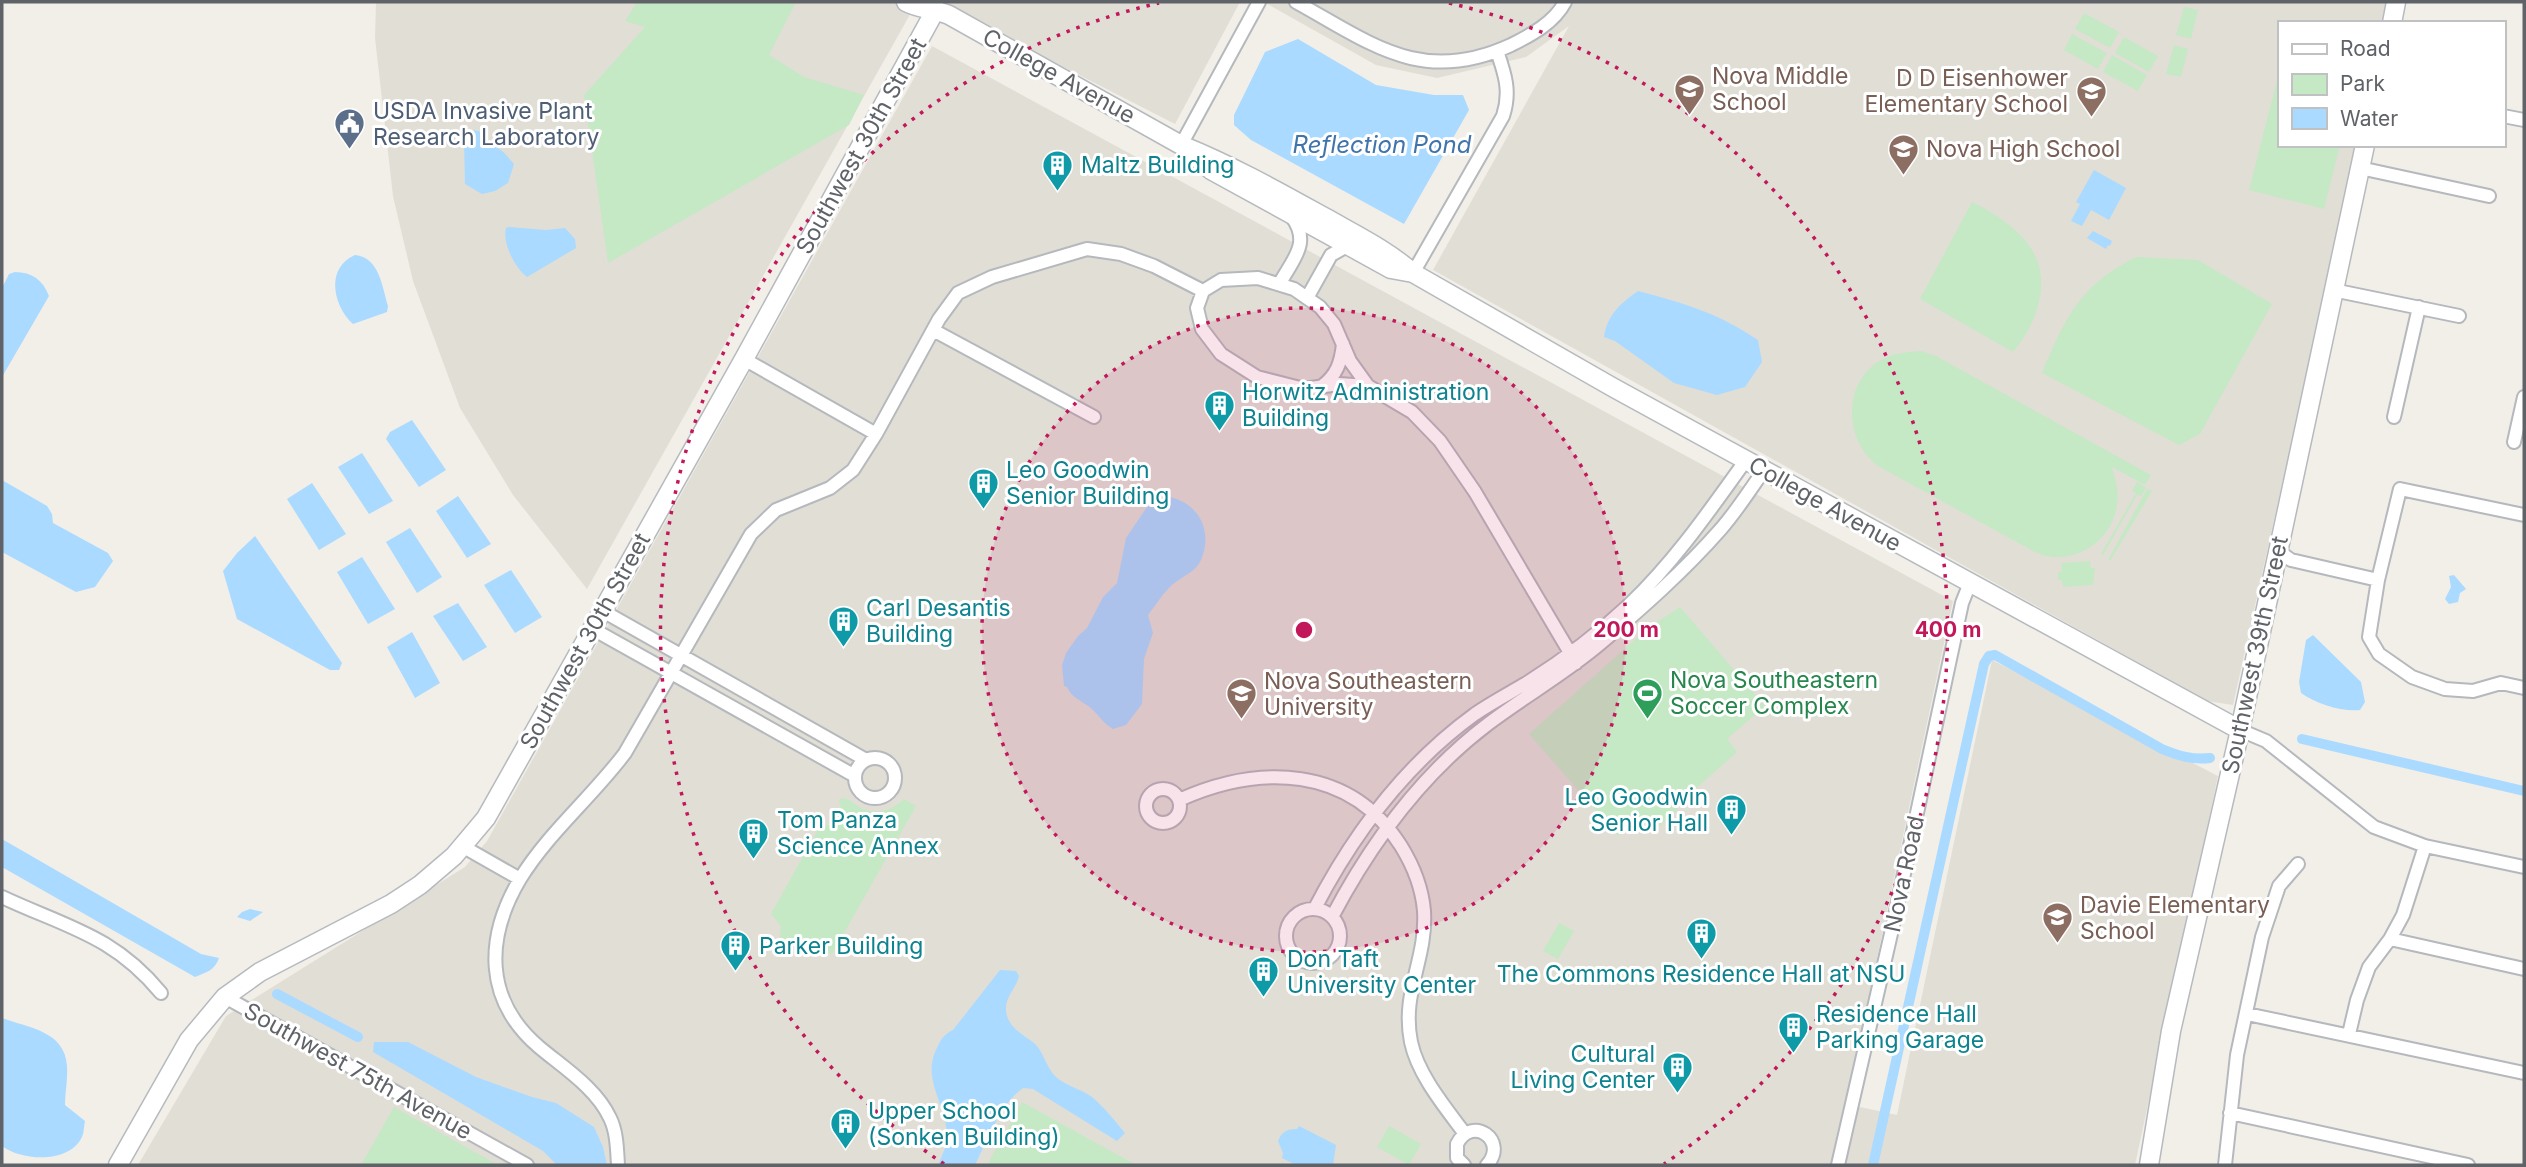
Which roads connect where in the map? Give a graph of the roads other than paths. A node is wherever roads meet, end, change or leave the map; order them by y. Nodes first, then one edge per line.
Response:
1 (906, 2) edge
2 (1259, 2) edge
3 (1296, 2) edge
4 (1565, 2) edge
5 (2396, 2) edge
6 (936, 4) edge
7 (2392, 21) edge
8 (1497, 51) junction
9 (2505, 116) edge
10 (2524, 120) edge
11 (1181, 145) junction
12 (2365, 147) edge
13 (2360, 167) junction
14 (2489, 196) dead end
15 (1290, 214) junction
16 (1347, 246) junction
17 (1413, 273) junction
18 (1280, 283) junction
19 (2333, 289) junction
20 (1203, 291) junction
21 (1307, 298) junction
22 (2419, 307) junction
23 (2459, 316) dead end
24 (933, 330) junction
25 (1343, 344) junction
26 (744, 359) junction
27 (1322, 386) junction
28 (1368, 386) junction
29 (2524, 397) edge
30 (1094, 417) dead end
31 (2394, 417) dead end
32 (876, 434) junction
33 (2514, 442) dead end
34 (1746, 460) junction
35 (1764, 470) junction
36 (2524, 515) edge
37 (1691, 537) junction
38 (1702, 548) junction
39 (2278, 551) junction
40 (2378, 580) junction
41 (1970, 583) junction
42 (601, 610) junction
43 (592, 628) junction
44 (681, 657) junction
45 (1573, 658) junction
46 (671, 673) junction
47 (2524, 688) edge
48 (2240, 730) junction
49 (866, 760) junction
50 (855, 776) junction
51 (1179, 800) dead end
52 (1374, 814) junction
53 (1388, 827) junction
54 (462, 846) junction
55 (2425, 846) junction
56 (2298, 864) dead end
57 (2524, 867) edge
58 (520, 879) junction
59 (2, 897) edge
60 (1315, 908) junction
61 (1332, 917) junction
62 (2390, 939) junction
63 (2524, 969) edge
64 (161, 993) dead end
65 (225, 998) junction
66 (2247, 1014) junction
67 (2349, 1034) junction
68 (2524, 1073) edge
69 (2230, 1113) junction
70 (1465, 1134) junction
71 (1494, 1163) edge
72 (118, 1165) edge
73 (527, 1165) edge
74 (618, 1165) edge
75 (1464, 1165) edge
76 (1838, 1165) edge
77 (2148, 1165) edge
78 (2225, 1165) edge
79 (2468, 1165) edge

1 - 6 street, College Avenue
2 - 11 street
3 - 8 street
4 - 8 street
5 - 7 street
6 - 11 street, College Avenue
6 - 26 street, Southwest 30th Street
8 - 17 street
9 - 10 street
11 - 15 street, College Avenue
11 - 17 street, College Avenue
12 - 13 street, Southwest 39th Street
13 - 14 street
13 - 19 street, Southwest 39th Street
15 - 16 street, College Avenue
15 - 18 street
16 - 17 street, College Avenue
16 - 21 street
17 - 34 street, College Avenue
18 - 20 street
18 - 21 street
19 - 22 street
19 - 39 street, Southwest 39th Street
20 - 24 street
20 - 27 street
21 - 25 street
22 - 23 street
22 - 31 street
24 - 30 street
24 - 32 street
25 - 27 street
25 - 28 street
26 - 32 street
26 - 42 street, Southwest 30th Street
27 - 28 street
28 - 45 street
29 - 33 street
32 - 44 street
34 - 35 street, College Avenue
34 - 37 street
35 - 38 street
35 - 41 street, College Avenue
36 - 40 street
37 - 38 street
37 - 45 street
38 - 45 street
39 - 40 street
39 - 48 street, Southwest 39th Street
40 - 47 street
41 - 48 street, College Avenue
41 - 76 street, Nova Road
42 - 43 street, Southwest 30th Street
42 - 44 street
43 - 46 street
43 - 54 street, Southwest 30th Street
44 - 46 street
44 - 49 street
45 - 52 street
45 - 53 street
46 - 50 street
46 - 58 street
48 - 55 street
48 - 77 street, Southwest 39th Street
49 - 50 street
49 - 50 street
51 - 52 street
52 - 53 street
52 - 60 street
53 - 61 street
53 - 70 street
54 - 58 street
54 - 65 street, Southwest 30th Street
55 - 57 street
55 - 62 street
56 - 66 street
58 - 74 street
59 - 64 street
60 - 61 street
60 - 61 street
62 - 63 street
62 - 67 street
65 - 72 street, Southwest 30th Street
65 - 73 street, Southwest 75th Avenue
66 - 67 street
66 - 69 street
67 - 68 street
69 - 78 street
69 - 79 street
70 - 71 street
70 - 75 street

